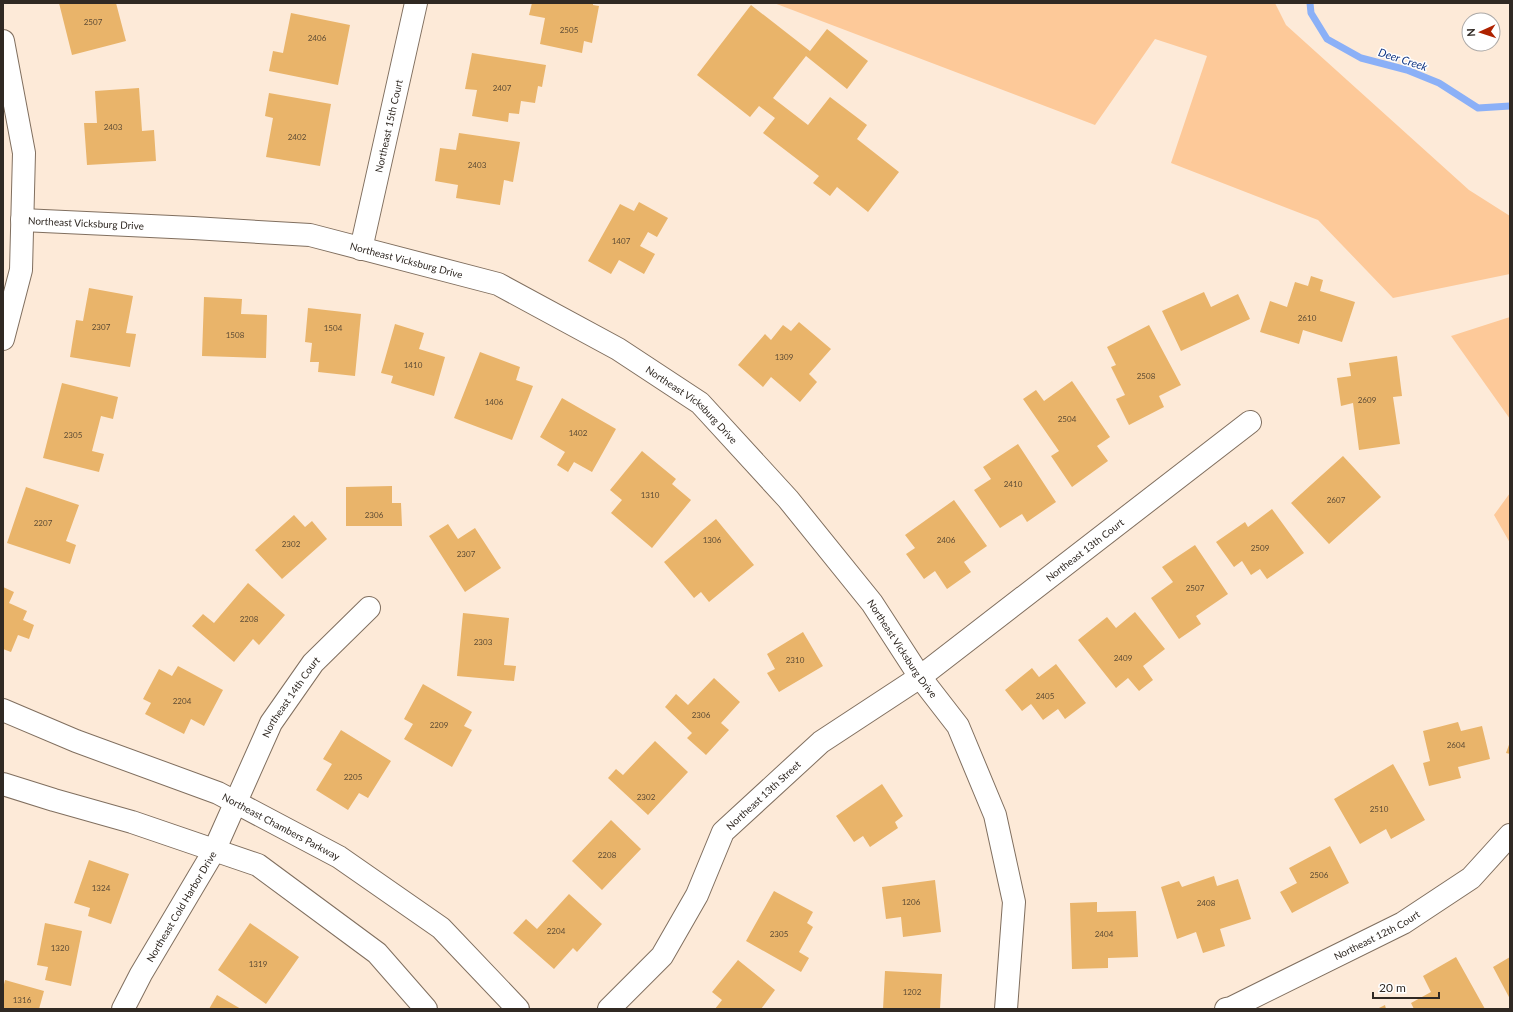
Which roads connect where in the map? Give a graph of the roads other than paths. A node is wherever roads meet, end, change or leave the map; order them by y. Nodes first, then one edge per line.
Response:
1 (416, 3) edge
2 (3, 41) edge
3 (22, 220) junction
4 (361, 249) junction
5 (3, 339) edge
6 (1250, 422) dead end
7 (369, 608) dead end
8 (920, 677) junction
9 (3, 710) edge
10 (3, 784) edge
11 (235, 802) junction
12 (1510, 835) edge
13 (214, 851) junction
14 (123, 1009) edge
15 (426, 1009) edge
16 (518, 1009) edge
17 (609, 1009) edge
18 (1006, 1009) edge
19 (1226, 1009) edge

1 - 4 street, Northeast 15th Court
2 - 3 street
3 - 4 street, Northeast Vicksburg Drive
3 - 5 street
4 - 8 street, Northeast Vicksburg Drive
6 - 8 street, Northeast 13th Court
7 - 11 street, Northeast 14th Court
8 - 17 street, Northeast 13th Street
8 - 18 street, Northeast Vicksburg Drive
9 - 11 street, Northeast Chambers Parkway
10 - 13 street
11 - 13 street, Northeast Cold Harbor Drive
11 - 16 street, Northeast Chambers Parkway
12 - 19 street, Northeast 12th Court
13 - 14 street, Northeast Cold Harbor Drive
13 - 15 street

